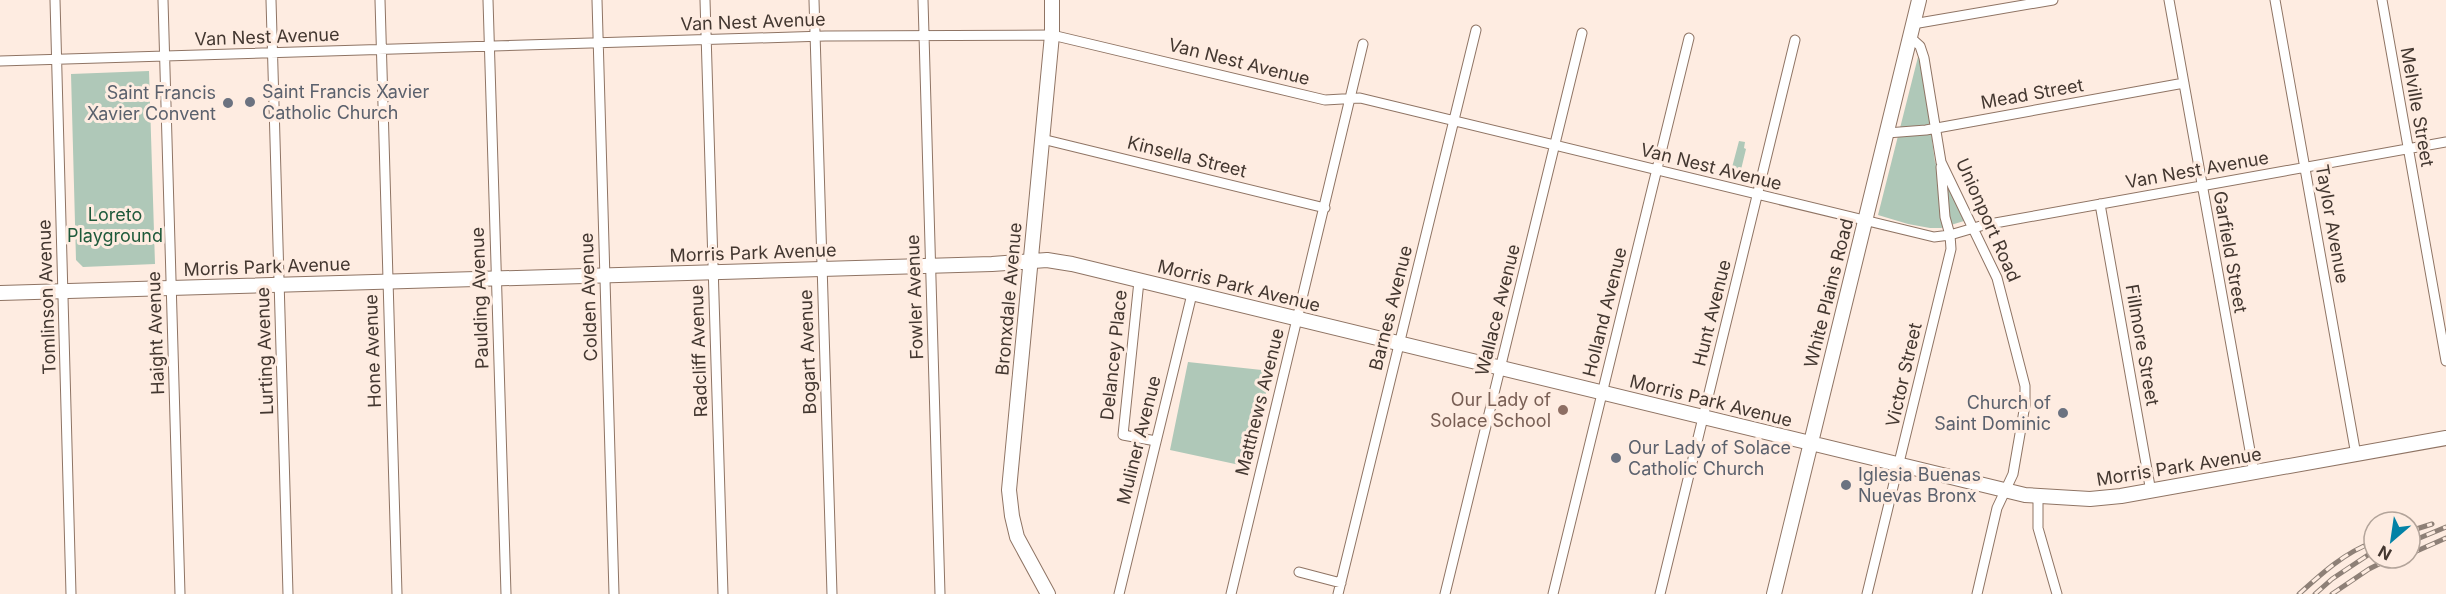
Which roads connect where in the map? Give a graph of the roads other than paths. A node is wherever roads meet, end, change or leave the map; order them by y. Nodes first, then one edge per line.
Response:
1 (55, 0) edge
2 (163, 0) edge
3 (271, 0) edge
4 (380, 0) edge
5 (488, 0) edge
6 (597, 0) edge
7 (705, 0) edge
8 (814, 0) edge
9 (923, 0) edge
10 (1052, 0) edge
11 (2053, 0) edge
12 (2169, 0) edge
13 (2275, 0) edge
14 (2382, 0) edge
15 (1917, 2) edge
16 (1476, 30) dead end
17 (1912, 31) junction
18 (1582, 33) dead end
19 (923, 34) junction
20 (1052, 35) junction
21 (815, 37) junction
22 (1689, 38) dead end
23 (706, 40) junction
24 (1796, 40) dead end
25 (598, 44) junction
26 (1363, 44) dead end
27 (490, 47) junction
28 (381, 50) junction
29 (273, 53) junction
30 (165, 57) junction
31 (56, 60) junction
32 (0, 61) edge
33 (2184, 83) junction
34 (1351, 98) junction
35 (1453, 121) junction
36 (1935, 128) junction
37 (1887, 133) junction
38 (1042, 139) junction
39 (2446, 142) edge
40 (1555, 146) junction
41 (2408, 149) junction
42 (1941, 162) junction
43 (2305, 167) junction
44 (1656, 170) junction
45 (2202, 186) junction
46 (1758, 195) junction
47 (2100, 204) junction
48 (1325, 208) junction
49 (1865, 221) junction
50 (1973, 229) junction
51 (1950, 235) junction
52 (1030, 261) junction
53 (930, 265) junction
54 (821, 269) junction
55 (713, 272) junction
56 (605, 275) junction
57 (496, 278) junction
58 (388, 281) junction
59 (1139, 281) junction
60 (279, 285) junction
61 (171, 288) junction
62 (63, 291) junction
63 (0, 292) edge
64 (1192, 294) junction
65 (1298, 319) junction
66 (1399, 344) junction
67 (2446, 361) edge
68 (1500, 369) junction
69 (1601, 393) junction
70 (1703, 418) junction
71 (2446, 438) edge
72 (1156, 441) junction
73 (1811, 444) junction
74 (2356, 455) junction
75 (1899, 466) junction
76 (2254, 473) junction
77 (2005, 491) junction
78 (2151, 492) junction
79 (2038, 496) junction
80 (1299, 572) dead end
81 (1341, 583) junction
82 (71, 594) edge
83 (180, 594) edge
84 (288, 594) edge
85 (397, 594) edge
86 (506, 594) edge
87 (614, 594) edge
88 (723, 594) edge
89 (831, 594) edge
90 (940, 594) edge
91 (1048, 594) edge
92 (1119, 594) edge
93 (1231, 594) edge
94 (1338, 594) edge
95 (1445, 594) edge
96 (1553, 594) edge
97 (1660, 594) edge
98 (1774, 594) edge
99 (1867, 594) edge
100 (1977, 594) edge
101 (2057, 594) edge

1 - 31 street, Tomlinson Avenue
2 - 30 street, Haight Avenue
3 - 29 street, Lurting Avenue
4 - 28 street, Hone Avenue
5 - 27 street, Paulding Avenue
6 - 25 street, Colden Avenue
7 - 23 street, Radcliff Avenue
8 - 21 street, Bogart Avenue
9 - 19 street, Fowler Avenue
10 - 20 main road, Bronxdale Avenue
11 - 17 street
12 - 33 street, Garfield Street
13 - 43 street, Taylor Avenue
14 - 41 street, Melville Street
15 - 17 main road, White Plains Road
16 - 35 street, Barnes Avenue
17 - 36 street, Unionport Road
17 - 37 main road, White Plains Road
18 - 40 street, Wallace Avenue
19 - 20 street, Van Nest Avenue
19 - 21 street, Van Nest Avenue
19 - 53 street, Fowler Avenue
20 - 34 street, Van Nest Avenue
20 - 38 main road, Bronxdale Avenue
21 - 23 street, Van Nest Avenue
21 - 54 street, Bogart Avenue
22 - 44 street, Holland Avenue
23 - 25 street, Van Nest Avenue
23 - 55 street, Radcliff Avenue
24 - 46 street, Hunt Avenue
25 - 27 street, Van Nest Avenue
25 - 56 street, Colden Avenue
26 - 34 street, Matthews Avenue
27 - 28 street, Van Nest Avenue
27 - 57 street, Paulding Avenue
28 - 29 street, Van Nest Avenue
28 - 58 street, Hone Avenue
29 - 30 street, Van Nest Avenue
29 - 60 street, Lurting Avenue
30 - 31 street, Van Nest Avenue
30 - 61 street, Haight Avenue
31 - 32 street, Van Nest Avenue
31 - 62 street, Tomlinson Avenue
33 - 36 street, Mead Street
33 - 45 street, Garfield Street
34 - 35 street, Van Nest Avenue
34 - 48 street, Matthews Avenue
35 - 40 street, Van Nest Avenue
35 - 66 street, Barnes Avenue
36 - 37 street, Mead Street
36 - 42 street, Unionport Road
37 - 49 main road, White Plains Road
38 - 48 street, Kinsella Street
38 - 52 main road, Bronxdale Avenue
39 - 41 street, Van Nest Avenue
40 - 44 street, Van Nest Avenue
40 - 68 street, Wallace Avenue
41 - 43 street, Van Nest Avenue
41 - 67 street, Melville Street
42 - 50 street, Unionport Road
42 - 51 street, Victor Street
43 - 45 street, Van Nest Avenue
43 - 74 street, Taylor Avenue
44 - 46 street, Van Nest Avenue
44 - 69 street, Holland Avenue
45 - 47 street, Van Nest Avenue
45 - 76 street, Garfield Street
46 - 49 street, Van Nest Avenue
46 - 70 street, Hunt Avenue
47 - 50 street, Van Nest Avenue
47 - 78 street, Fillmore Street
48 - 65 street, Matthews Avenue
49 - 51 street, Van Nest Avenue
49 - 73 main road, White Plains Road
50 - 51 street, Van Nest Avenue
50 - 77 street, Unionport Road
51 - 75 street, Victor Street
52 - 53 main road, Morris Park Avenue
52 - 59 main road, Morris Park Avenue
52 - 91 main road, Bronxdale Avenue
53 - 54 main road, Morris Park Avenue
53 - 90 street, Fowler Avenue
54 - 55 main road, Morris Park Avenue
54 - 89 street, Bogart Avenue
55 - 56 main road, Morris Park Avenue
55 - 88 street, Radcliff Avenue
56 - 57 main road, Morris Park Avenue
56 - 87 street, Colden Avenue
57 - 58 main road, Morris Park Avenue
57 - 86 street, Paulding Avenue
58 - 60 main road, Morris Park Avenue
58 - 85 street, Hone Avenue
59 - 64 main road, Morris Park Avenue
59 - 72 street, Delancey Place
60 - 61 main road, Morris Park Avenue
60 - 84 street, Lurting Avenue
61 - 62 main road, Morris Park Avenue
61 - 83 street, Haight Avenue
62 - 63 main road, Morris Park Avenue
62 - 82 street, Tomlinson Avenue
64 - 65 main road, Morris Park Avenue
64 - 72 street, Muliner Avenue
65 - 66 main road, Morris Park Avenue
65 - 93 street, Matthews Avenue
66 - 68 main road, Morris Park Avenue
66 - 81 street, Barnes Avenue
68 - 69 main road, Morris Park Avenue
68 - 95 street, Wallace Avenue
69 - 70 main road, Morris Park Avenue
69 - 96 street, Holland Avenue
70 - 73 main road, Morris Park Avenue
70 - 97 street, Hunt Avenue
71 - 74 main road, Morris Park Avenue
72 - 92 street, Muliner Avenue
73 - 75 main road, Morris Park Avenue
73 - 98 main road, White Plains Road
74 - 76 main road, Morris Park Avenue
75 - 77 main road, Morris Park Avenue
75 - 99 street, Victor Street
76 - 78 main road, Morris Park Avenue
77 - 79 main road, Morris Park Avenue
77 - 100 street, Unionport Road
78 - 79 main road, Morris Park Avenue
79 - 101 street
80 - 81 street
81 - 94 street, Barnes Avenue

